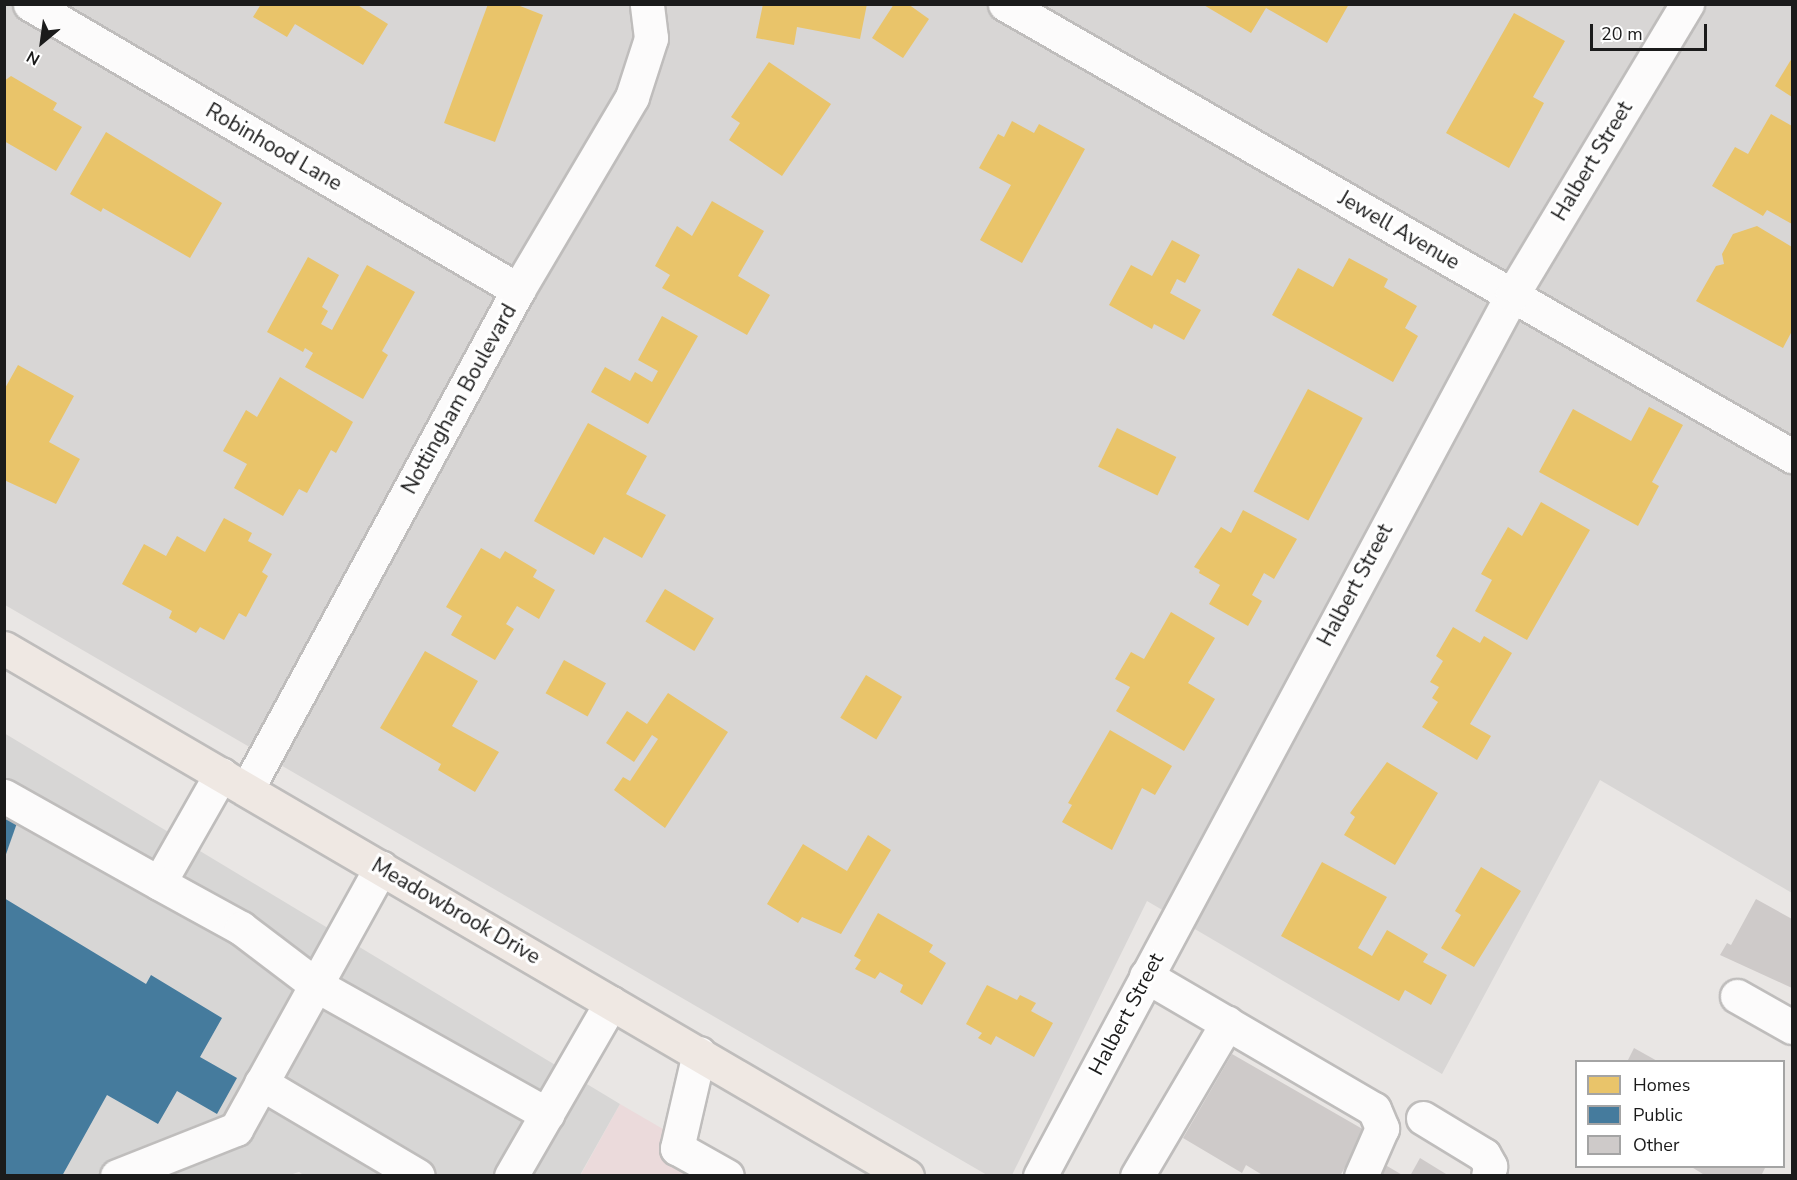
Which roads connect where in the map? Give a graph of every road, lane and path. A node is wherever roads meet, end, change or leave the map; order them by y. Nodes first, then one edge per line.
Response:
1 (30, 4) edge
2 (646, 4) edge
3 (1005, 4) edge
4 (1687, 4) edge
5 (519, 290) junction
6 (1512, 295) junction
7 (1792, 456) edge
8 (4, 648) edge
9 (234, 781) junction
10 (4, 796) edge
11 (381, 867) junction
12 (159, 883) junction
13 (1146, 976) junction
14 (316, 985) junction
15 (1737, 996) dead end
16 (611, 1003) junction
17 (1227, 1023) junction
18 (1792, 1027) edge
19 (699, 1053) junction
20 (261, 1083) junction
21 (547, 1114) junction
22 (1423, 1118) dead end
23 (117, 1176) edge
24 (418, 1176) edge
25 (512, 1176) edge
26 (727, 1176) edge
27 (907, 1176) edge
28 (1040, 1176) edge
29 (1137, 1176) edge
30 (1361, 1176) edge
31 (1488, 1176) edge

1 - 5 street, Robinhood Lane
2 - 5 street, Nottingham Boulevard
3 - 6 street, Jewell Avenue
4 - 6 street, Halbert Street
5 - 9 street, Nottingham Boulevard
6 - 7 street, Jewell Avenue
6 - 13 street, Halbert Street
8 - 9 main road, Meadowbrook Drive
9 - 11 main road, Meadowbrook Drive
9 - 12 street, Nottingham Boulevard
10 - 12 street
11 - 14 street
11 - 16 main road, Meadowbrook Drive
12 - 14 street
13 - 17 street
13 - 28 street, Halbert Street
14 - 20 street
14 - 21 street
15 - 18 street
16 - 19 main road, Meadowbrook Drive
16 - 21 street
17 - 29 street
17 - 30 street
19 - 26 street
19 - 27 main road, Meadowbrook Drive
20 - 23 street
20 - 24 street
21 - 25 street
22 - 31 street

